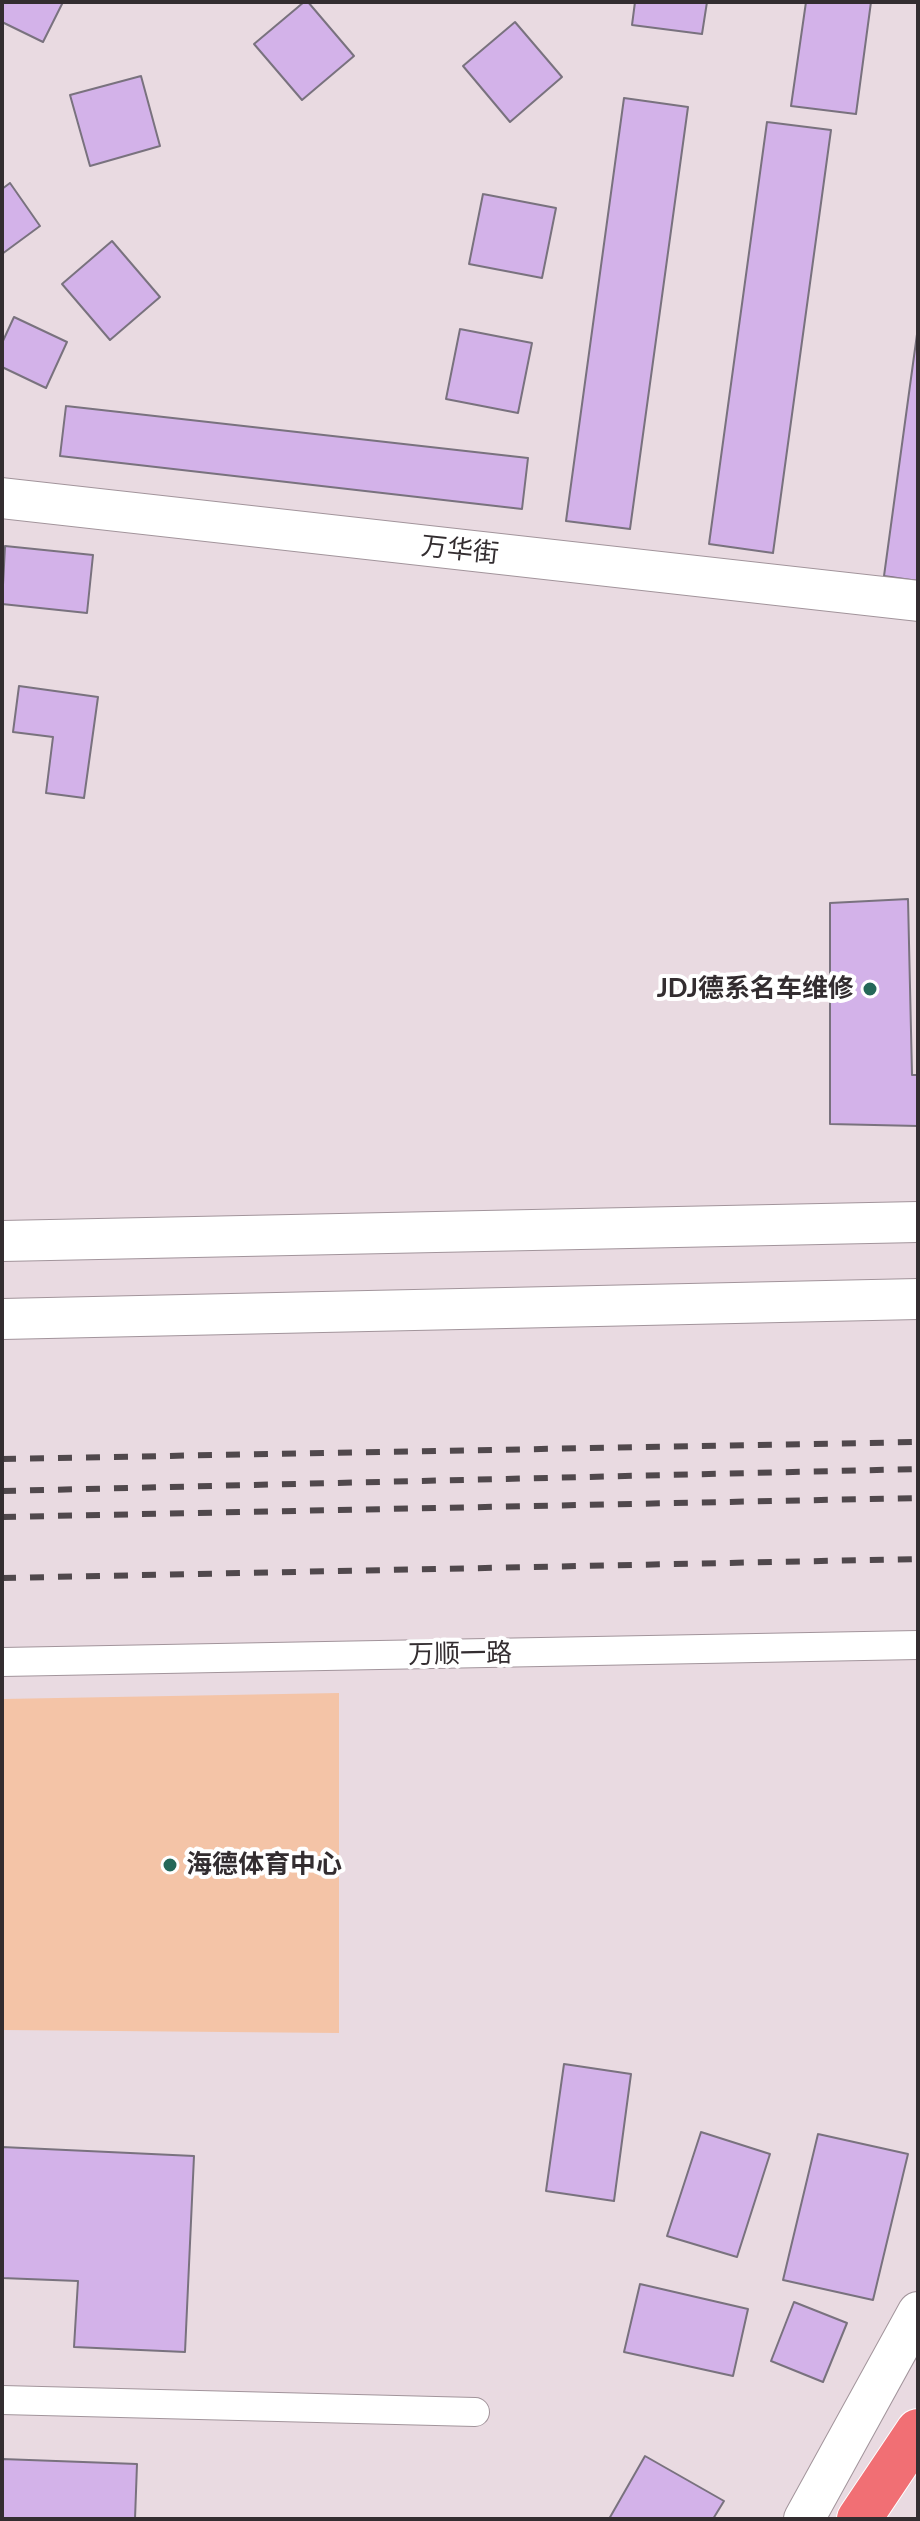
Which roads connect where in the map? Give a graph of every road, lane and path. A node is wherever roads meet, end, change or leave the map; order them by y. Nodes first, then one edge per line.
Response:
1 (2, 498) edge
2 (918, 601) edge
3 (918, 1222) edge
4 (2, 1241) edge
5 (918, 1299) edge
6 (2, 1319) edge
7 (918, 1645) edge
8 (2, 1662) edge
9 (918, 2312) edge
10 (2, 2400) edge
11 (475, 2412) dead end
12 (918, 2432) edge
13 (804, 2519) edge
14 (859, 2519) edge
15 (873, 2519) edge

1 - 2 street, 万华街
3 - 4 street
5 - 6 street
7 - 8 street, 万顺一路
9 - 13 street
10 - 11 street
12 - 14 highway
12 - 15 highway

